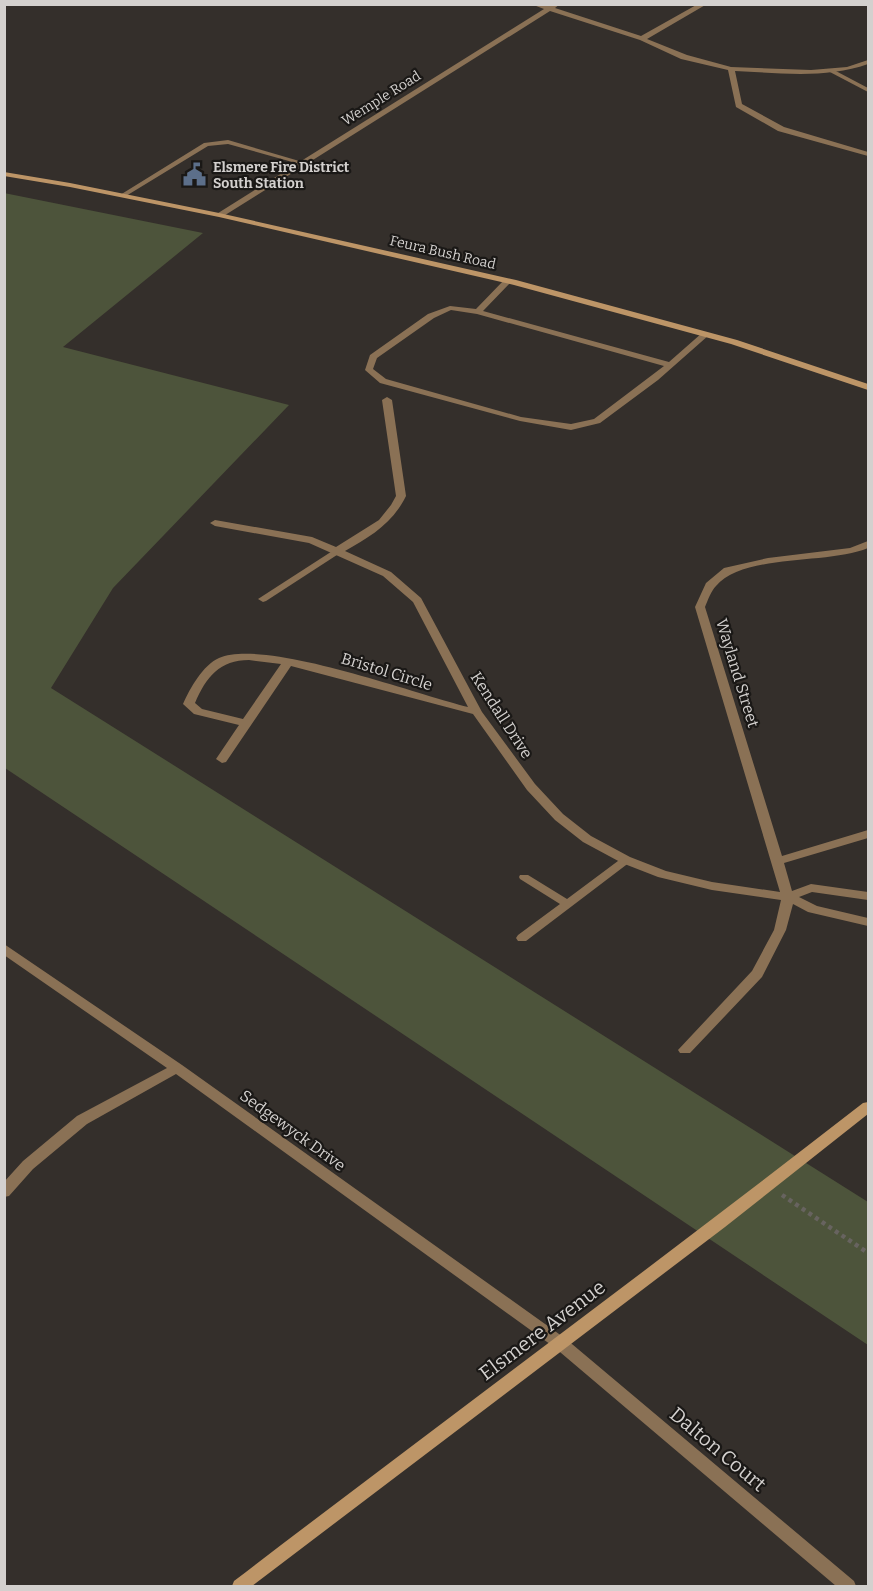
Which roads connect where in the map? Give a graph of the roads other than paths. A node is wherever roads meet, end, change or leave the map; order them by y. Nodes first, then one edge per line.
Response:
1 (534, 4) edge
2 (704, 4) edge
3 (553, 7) edge
4 (642, 39) junction
5 (868, 62) edge
6 (731, 69) junction
7 (830, 70) junction
8 (868, 90) edge
9 (868, 154) edge
10 (303, 163) junction
11 (4, 174) edge
12 (124, 195) junction
13 (219, 215) junction
14 (508, 281) junction
15 (478, 312) junction
16 (705, 334) junction
17 (670, 365) junction
18 (868, 387) edge
19 (387, 400) dead end
20 (215, 523) dead end
21 (868, 546) edge
22 (337, 551) junction
23 (263, 599) dead end
24 (288, 662) junction
25 (477, 712) junction
26 (246, 723) junction
27 (222, 759) dead end
28 (868, 834) edge
29 (626, 861) junction
30 (777, 861) junction
31 (524, 877) dead end
32 (868, 896) edge
33 (788, 897) junction
34 (567, 904) junction
35 (868, 922) edge
36 (522, 938) dead end
37 (4, 948) edge
38 (685, 1050) dead end
39 (177, 1068) junction
40 (868, 1107) edge
41 (4, 1192) edge
42 (560, 1343) junction
43 (240, 1587) edge
44 (848, 1587) edge

1 - 3 street
2 - 4 street
3 - 4 street
3 - 10 street, Wemple Road
4 - 6 street
5 - 7 street
6 - 7 street
6 - 9 street
7 - 8 lane
10 - 12 lane
10 - 13 street, Wemple Road
11 - 12 main road, Feura Bush Road
12 - 13 main road, Feura Bush Road
13 - 14 main road, Feura Bush Road
14 - 15 lane
14 - 16 main road, Feura Bush Road
15 - 17 lane
15 - 17 lane
16 - 17 lane
16 - 18 main road, Feura Bush Road
19 - 22 street
20 - 22 street, Kendall Drive
21 - 30 street, Wayland Street
22 - 23 lane
22 - 25 street, Kendall Drive
24 - 25 street, Bristol Circle
24 - 26 street
24 - 26 street, Bristol Circle
25 - 29 street, Kendall Drive
26 - 27 street
28 - 30 street
29 - 33 street, Kendall Drive
29 - 34 lane
30 - 33 street, Wayland Street
31 - 34 lane
32 - 33 street, Kendall Drive
33 - 35 street, Kendall Drive
33 - 38 street
34 - 36 lane
37 - 39 street, Sedgewyck Drive
39 - 41 street
39 - 42 street, Sedgewyck Drive
40 - 42 main road, Elsmere Avenue
42 - 43 main road, Elsmere Avenue
42 - 44 street, Dalton Court

